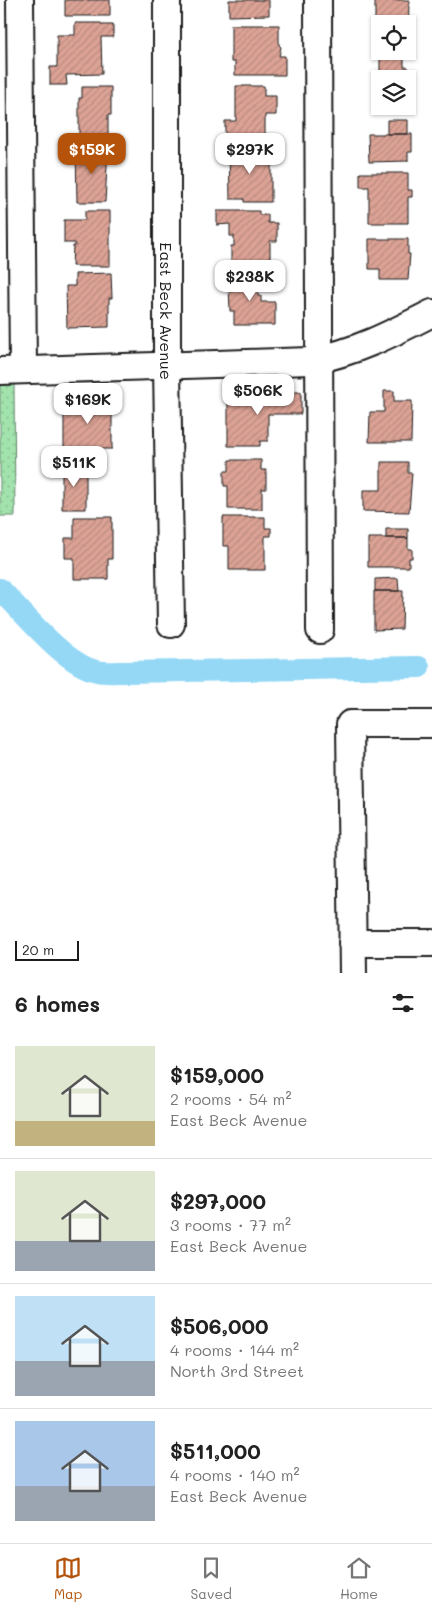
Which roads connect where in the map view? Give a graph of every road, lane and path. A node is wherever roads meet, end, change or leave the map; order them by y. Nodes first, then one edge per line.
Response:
1 (20, 0) edge
2 (167, 0) edge
3 (318, 0) edge
4 (432, 313) edge
5 (319, 359) junction
6 (167, 366) junction
7 (11, 371) edge
8 (171, 624) dead end
9 (320, 630) dead end
10 (432, 724) edge
11 (432, 942) edge
12 (352, 943) junction
13 (353, 973) edge

1 - 7 street
2 - 6 street, East Beck Avenue
3 - 5 street
4 - 5 street
5 - 6 street
5 - 9 street
6 - 7 street
6 - 8 street, East Beck Avenue
10 - 12 street
11 - 12 street
12 - 13 street

